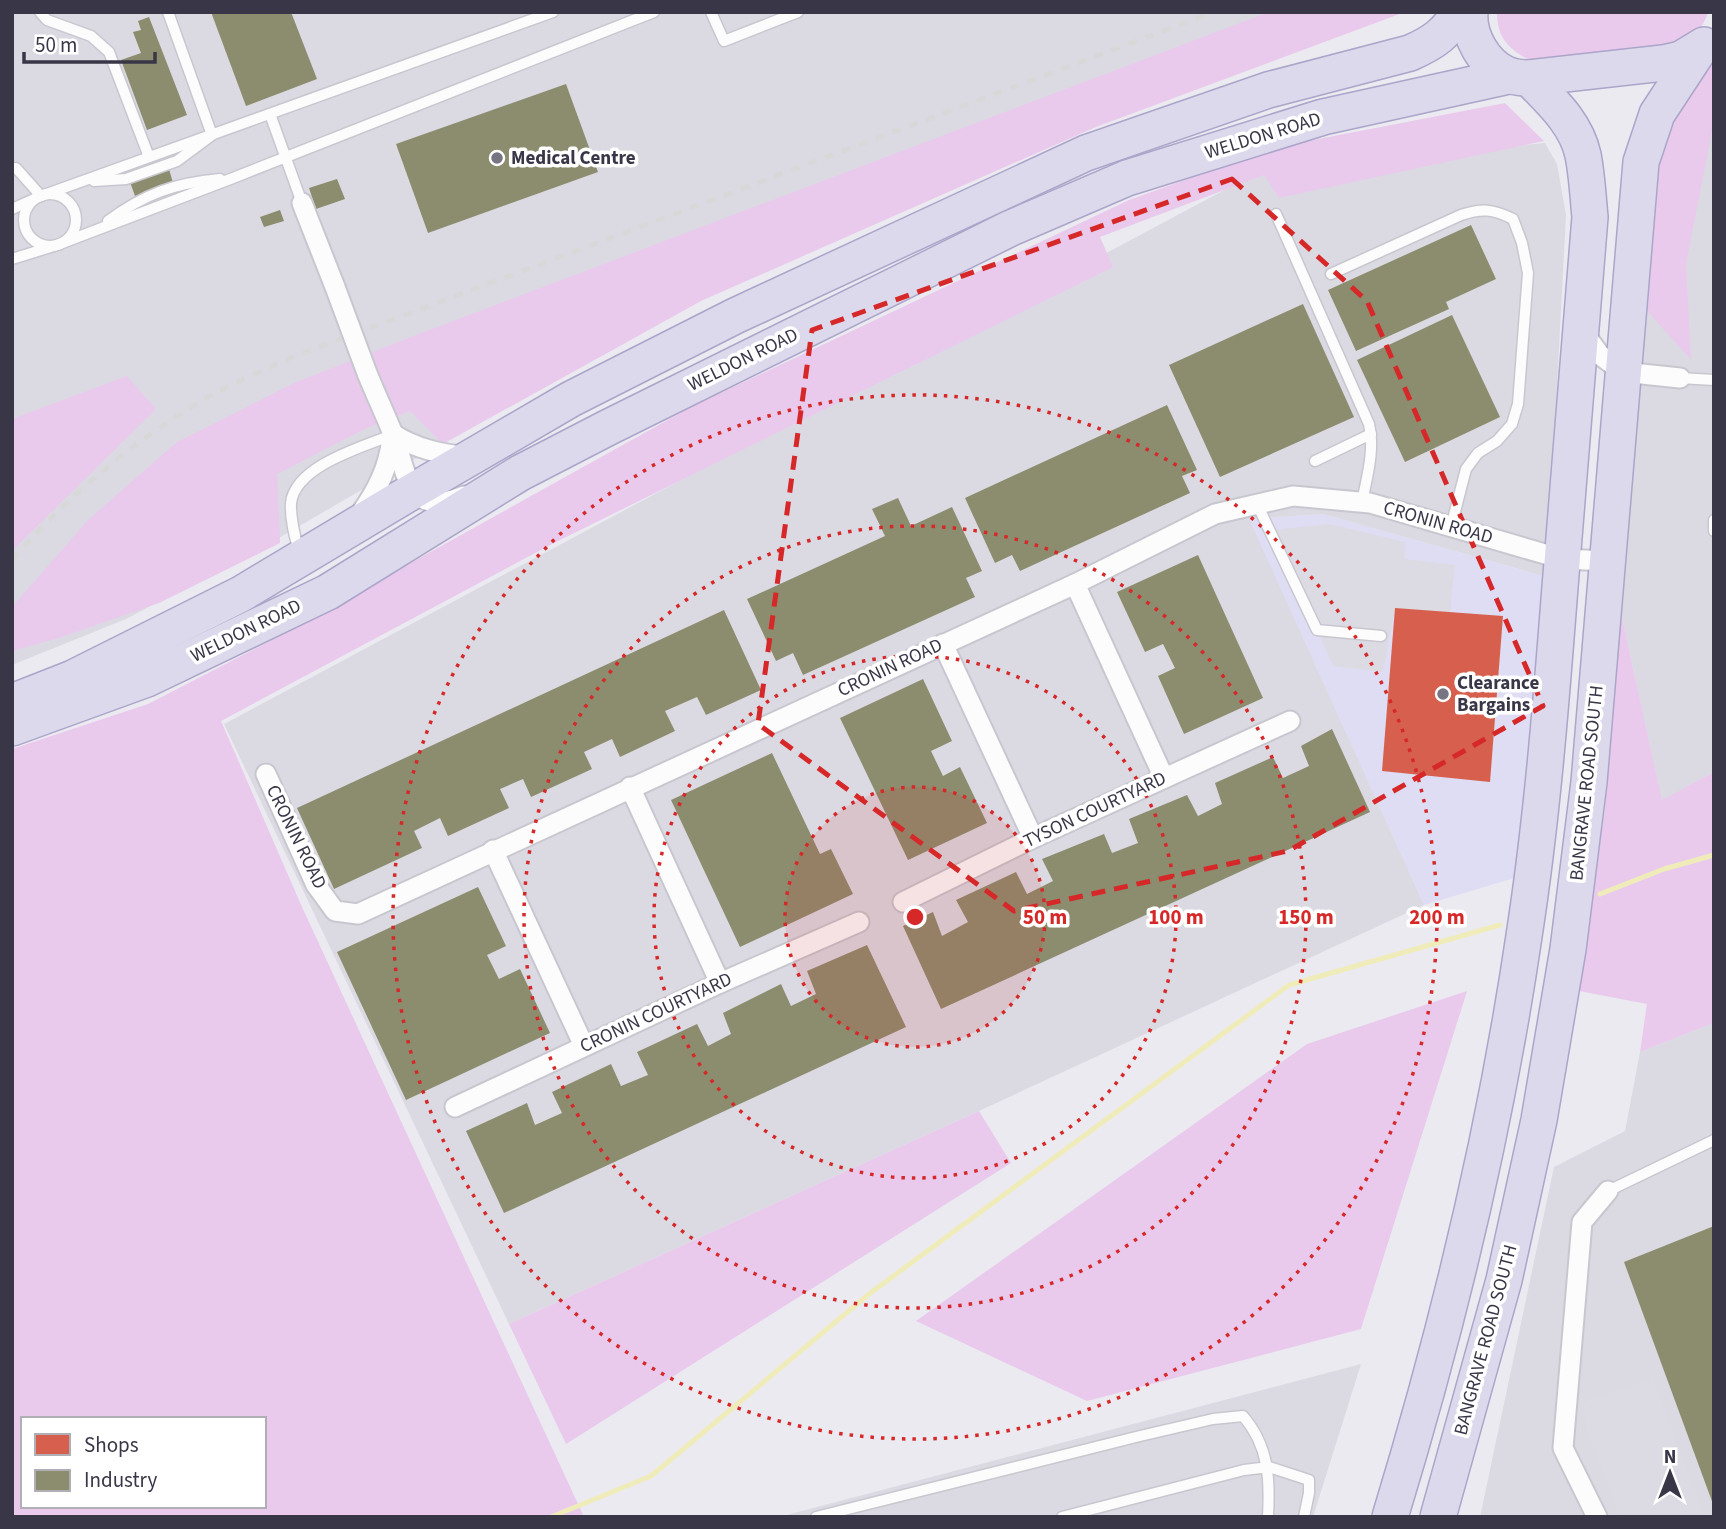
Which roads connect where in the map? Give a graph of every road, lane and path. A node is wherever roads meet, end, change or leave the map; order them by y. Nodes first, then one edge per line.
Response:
1 (40, 12) edge
2 (168, 12) edge
3 (552, 12) edge
4 (654, 12) edge
5 (711, 12) edge
6 (798, 12) edge
7 (1460, 12) edge
8 (1470, 12) edge
9 (1706, 42) edge
10 (1519, 77) junction
11 (270, 114) junction
12 (212, 135) junction
13 (285, 157) junction
14 (149, 158) junction
15 (12, 168) edge
16 (83, 181) junction
17 (41, 196) junction
18 (302, 203) joint
19 (12, 209) edge
20 (1276, 214) dead end
21 (57, 245) junction
22 (12, 259) edge
23 (1331, 274) dead end
24 (1581, 329) junction
25 (1623, 372) junction
26 (1680, 378) joint
27 (1714, 380) edge
28 (393, 434) junction
29 (1371, 434) junction
30 (470, 457) junction
31 (1315, 461) dead end
32 (520, 473) junction
33 (413, 491) junction
34 (1362, 502) junction
35 (1257, 504) junction
36 (1714, 520) edge
37 (352, 527) junction
38 (1451, 527) junction
39 (1714, 531) edge
40 (302, 559) junction
41 (1562, 559) junction
42 (1608, 561) junction
43 (1075, 583) junction
44 (1381, 636) dead end
45 (943, 644) junction
46 (12, 702) edge
47 (1290, 722) dead end
48 (12, 728) edge
49 (266, 774) dead end
50 (1164, 778) junction
51 (631, 787) junction
52 (1033, 838) junction
53 (493, 850) junction
54 (903, 902) dead end
55 (859, 922) dead end
56 (720, 984) junction
57 (584, 1046) junction
58 (455, 1107) dead end
59 (1714, 1140) edge
60 (1608, 1191) joint
61 (1269, 1467) junction
62 (817, 1517) edge
63 (1062, 1517) edge
64 (1268, 1517) edge
65 (1304, 1517) edge
66 (1390, 1517) edge
67 (1438, 1517) edge
68 (1597, 1517) edge

1 - 14 lane
2 - 12 lane
3 - 11 lane
4 - 13 lane
5 - 6 lane
7 - 30 highway, WELDON ROAD
8 - 10 highway
9 - 10 highway, WELDON ROAD
9 - 25 highway, BANGRAVE ROAD SOUTH
10 - 24 highway
10 - 32 highway, WELDON ROAD
11 - 12 lane
11 - 13 lane
12 - 14 lane
12 - 16 lane
13 - 18 lane
13 - 21 lane
14 - 16 lane
15 - 17 lane
16 - 17 lane
17 - 19 lane
17 - 21 lane
17 - 21 lane
18 - 28 street, bridge
20 - 29 lane
21 - 22 lane
23 - 38 lane
24 - 25 street
24 - 41 highway
25 - 26 street
25 - 42 highway, BANGRAVE ROAD SOUTH
26 - 27 lane
28 - 30 street
28 - 33 street
28 - 37 street
28 - 40 lane
29 - 31 lane
29 - 34 lane
30 - 33 highway, WELDON ROAD
32 - 33 street
32 - 48 highway, WELDON ROAD
33 - 37 highway, WELDON ROAD
34 - 35 street, CRONIN ROAD
34 - 38 street, CRONIN ROAD
35 - 43 street, CRONIN ROAD
35 - 44 lane
36 - 39 lane
37 - 40 highway, WELDON ROAD
38 - 41 street, CRONIN ROAD
40 - 46 highway, WELDON ROAD
41 - 42 street, CRONIN ROAD
41 - 66 highway
42 - 67 highway, BANGRAVE ROAD SOUTH
43 - 45 street, CRONIN ROAD
43 - 50 street
45 - 51 street, CRONIN ROAD
45 - 52 street
47 - 50 street, TYSON COURTYARD
49 - 53 street, CRONIN ROAD
50 - 52 street, TYSON COURTYARD
51 - 53 street, CRONIN ROAD
51 - 56 street
52 - 54 street, TYSON COURTYARD
53 - 57 street
55 - 56 street, CRONIN COURTYARD
56 - 57 street, CRONIN COURTYARD
57 - 58 street, CRONIN COURTYARD
59 - 60 lane
60 - 68 street
61 - 62 lane
61 - 63 lane
61 - 64 lane
61 - 65 lane

